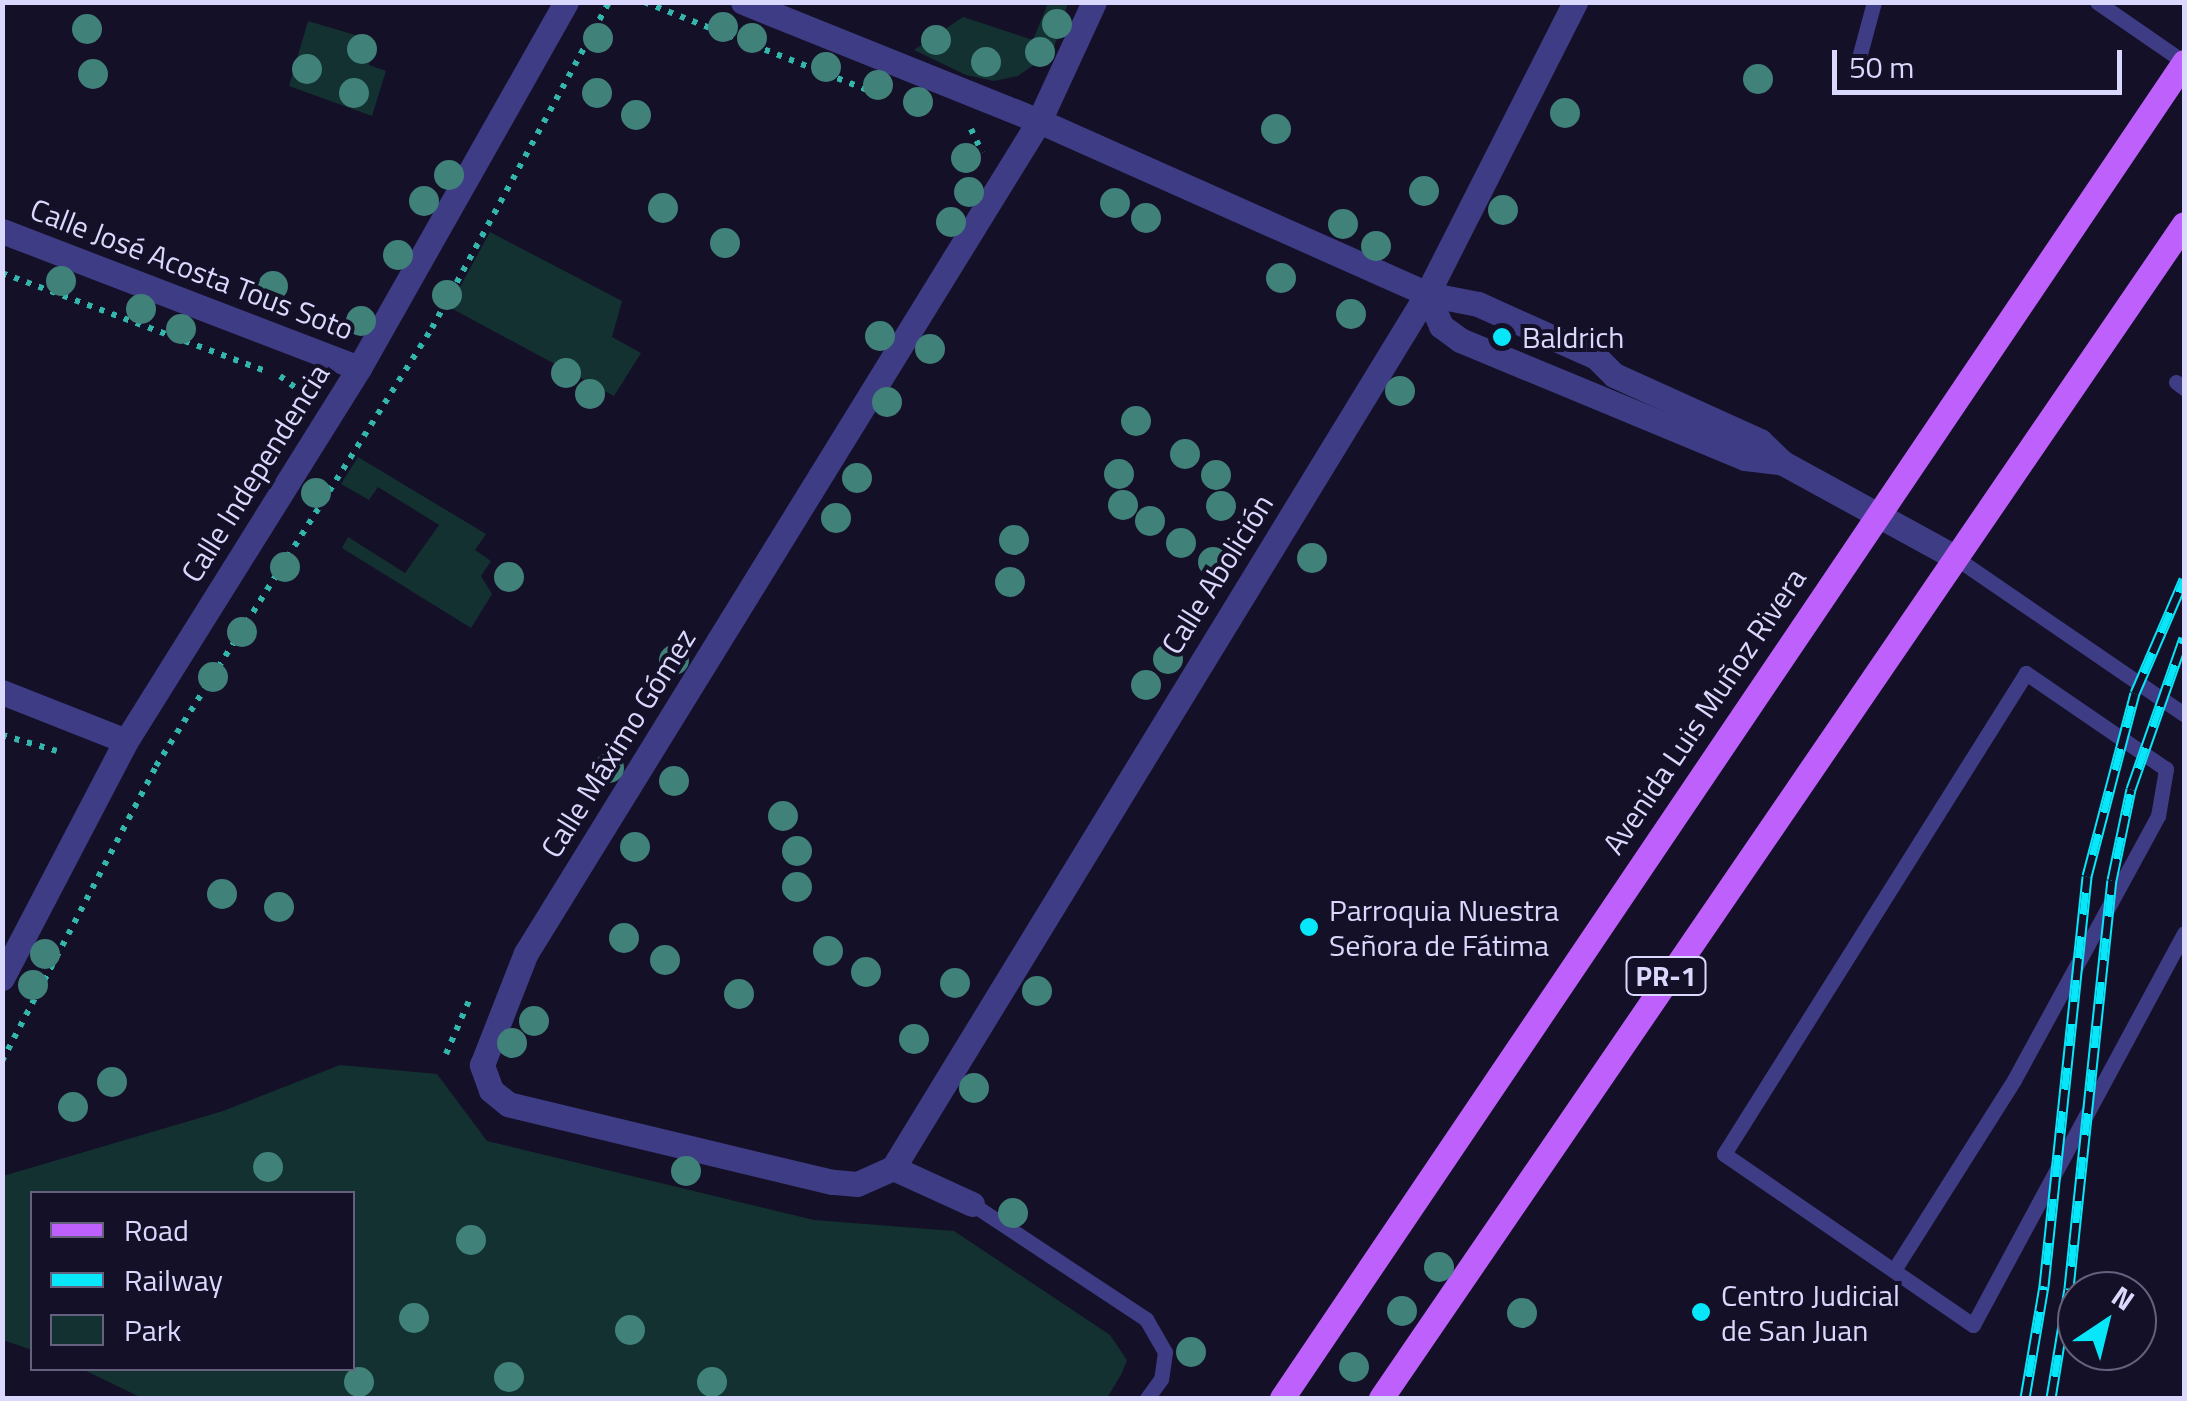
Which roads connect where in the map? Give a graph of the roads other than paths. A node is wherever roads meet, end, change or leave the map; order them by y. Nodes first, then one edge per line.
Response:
1 (566, 2) edge
2 (744, 2) edge
3 (1094, 2) edge
4 (1576, 2) edge
5 (1874, 2) edge
6 (2098, 2) edge
7 (2184, 62) edge
8 (1857, 65) dead end
9 (1039, 122) junction
10 (2184, 224) edge
11 (2, 231) edge
12 (1427, 294) junction
13 (359, 368) junction
14 (1783, 464) junction
15 (1875, 515) junction
16 (1953, 556) junction
17 (2, 692) edge
18 (2184, 714) edge
19 (126, 742) junction
20 (2184, 932) edge
21 (2, 978) edge
22 (893, 1168) junction
23 (972, 1204) joint
24 (1894, 1270) junction
25 (1147, 1398) edge
26 (1282, 1398) edge
27 (1382, 1398) edge

1 - 13 street, Calle Independencia
2 - 9 street
3 - 9 street, Calle Máximo Gómez
4 - 12 street, Calle Abolición
5 - 8 lane
6 - 7 lane
7 - 15 main road, Avenida Luis Muñoz Rivera / PR-1
9 - 12 street
9 - 22 street, Calle Máximo Gómez
10 - 16 main road, PR-1
11 - 13 street, Calle José Acosta Tous Soto
12 - 14 street
12 - 14 street
12 - 22 street, Calle Abolición
13 - 19 street, Calle Independencia
14 - 15 street
15 - 16 street
15 - 26 main road, Avenida Luis Muñoz Rivera / PR-1
16 - 18 lane
16 - 27 main road, PR-1
17 - 19 street
19 - 21 street, Calle Independencia
20 - 24 lane
22 - 23 street
23 - 25 lane
24 - 24 lane

